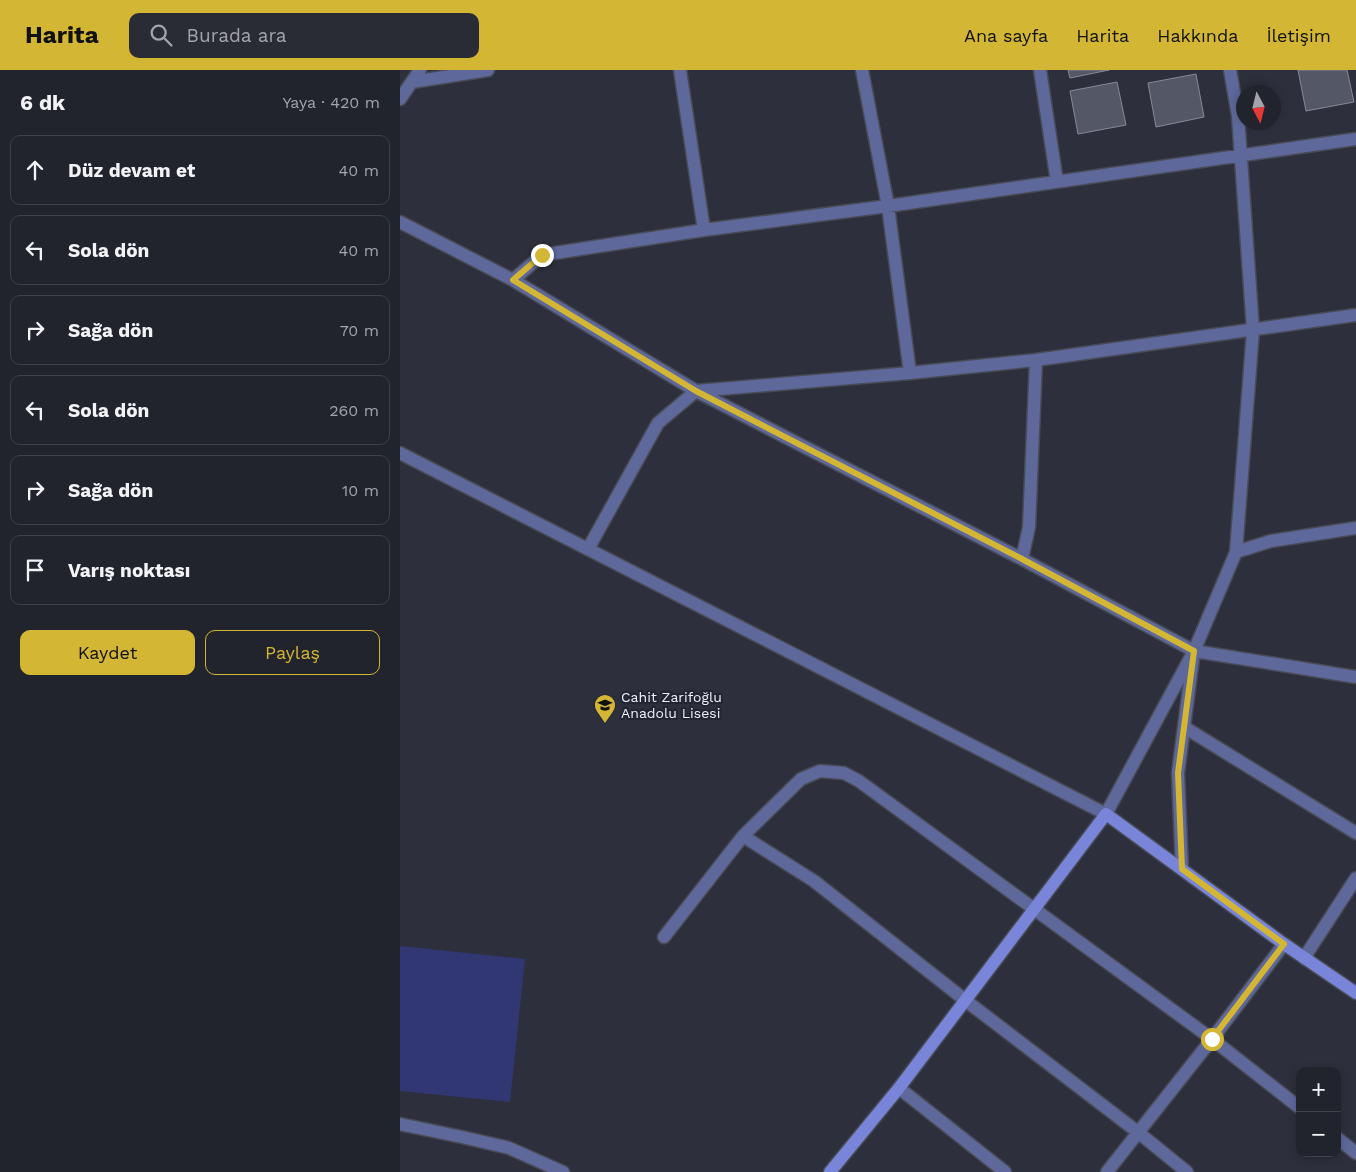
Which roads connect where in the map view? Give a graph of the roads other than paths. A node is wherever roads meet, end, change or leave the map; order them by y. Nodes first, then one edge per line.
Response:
1 (420, 70) edge
2 (488, 70) edge
3 (680, 70) edge
4 (862, 70) edge
5 (1040, 70) edge
6 (1230, 70) edge
7 (412, 82) junction
8 (400, 100) edge
9 (1356, 139) edge
10 (1241, 156) junction
11 (1057, 182) junction
12 (888, 206) junction
13 (400, 222) edge
14 (704, 230) junction
15 (513, 280) junction
16 (1356, 315) edge
17 (1253, 330) junction
18 (1036, 360) junction
19 (910, 373) junction
20 (696, 391) junction
21 (400, 453) edge
22 (1356, 528) edge
23 (588, 549) junction
24 (1236, 552) junction
25 (1022, 559) junction
26 (1194, 651) junction
27 (1356, 677) edge
28 (1184, 727) junction
29 (1106, 814) junction
30 (1356, 834) edge
31 (743, 836) junction
32 (1182, 869) junction
33 (1356, 878) edge
34 (1034, 909) junction
35 (664, 937) dead end
36 (1284, 944) junction
37 (1304, 958) junction
38 (1356, 993) edge
39 (966, 1000) junction
40 (1212, 1039) junction
41 (899, 1088) junction
42 (1296, 1105) edge
43 (400, 1124) edge
44 (1139, 1133) junction
45 (1341, 1141) edge
46 (1356, 1153) edge
47 (563, 1172) edge
48 (830, 1172) edge
49 (1005, 1172) edge
50 (1107, 1172) edge
51 (1187, 1172) edge

1 - 7 street
2 - 7 street
3 - 14 street
4 - 12 street
5 - 11 street
6 - 10 street
7 - 8 street
9 - 10 street
10 - 11 street
10 - 17 street
11 - 12 street
12 - 14 street
12 - 19 street
13 - 15 street
14 - 15 street
15 - 20 street
16 - 17 street
17 - 18 street
17 - 24 street
18 - 19 street
18 - 25 street
19 - 20 street
20 - 23 street
20 - 25 street
21 - 23 street
22 - 24 street
23 - 29 street
24 - 26 street
25 - 26 street
26 - 27 street
26 - 28 street
26 - 29 street
28 - 30 street
28 - 32 street
29 - 32 street
29 - 34 street
31 - 34 street
31 - 35 street
31 - 39 street
32 - 36 street
33 - 37 street
34 - 39 street
34 - 40 street
36 - 37 street
36 - 40 street
37 - 38 street
39 - 41 street
39 - 44 street
40 - 42 street
40 - 44 street
41 - 48 street
41 - 49 street
43 - 47 street
44 - 50 street
44 - 51 street
45 - 46 street

